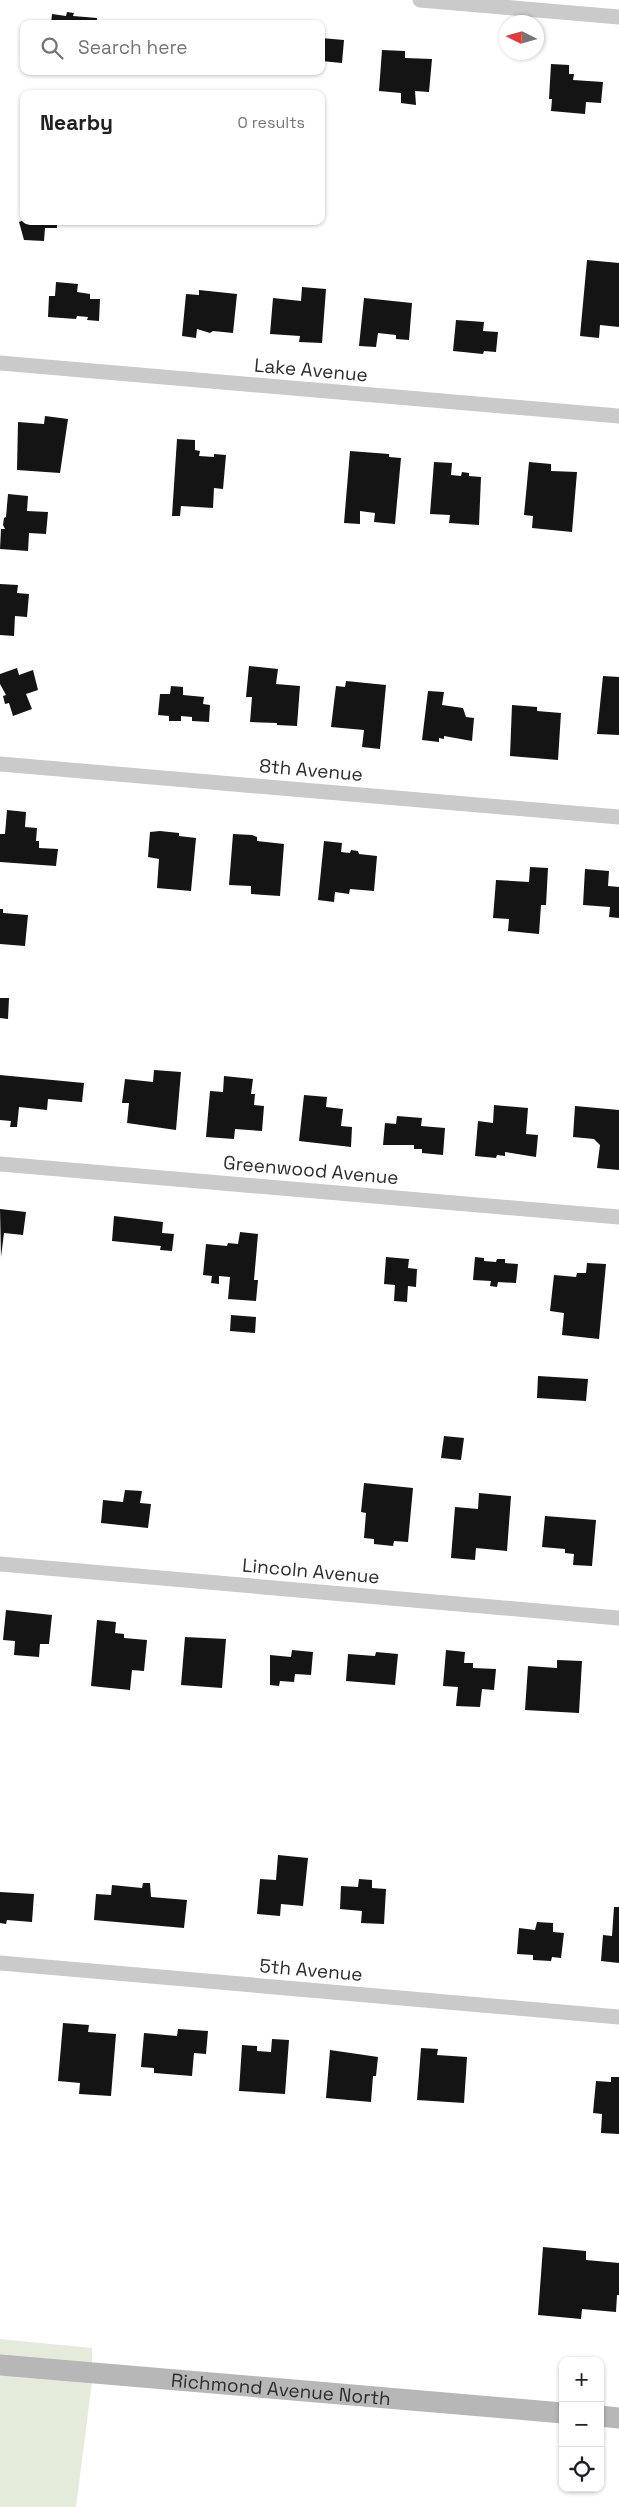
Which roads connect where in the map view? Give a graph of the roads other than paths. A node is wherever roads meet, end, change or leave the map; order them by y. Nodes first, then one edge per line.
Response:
1 (420, 0) edge
2 (619, 17) edge
3 (0, 364) edge
4 (619, 416) edge
5 (0, 764) edge
6 (619, 817) edge
7 (0, 1164) edge
8 (619, 1217) edge
9 (0, 1564) edge
10 (619, 1618) edge
11 (0, 1963) edge
12 (619, 2017) edge
13 (0, 2364) edge
14 (559, 2413) edge
15 (604, 2416) edge
16 (619, 2418) edge

1 - 2 street
3 - 4 street, Lake Avenue
5 - 6 street, 8th Avenue
7 - 8 street, Greenwood Avenue
9 - 10 street, Lincoln Avenue
11 - 12 street, 5th Avenue
13 - 14 street, Richmond Avenue North
15 - 16 street

